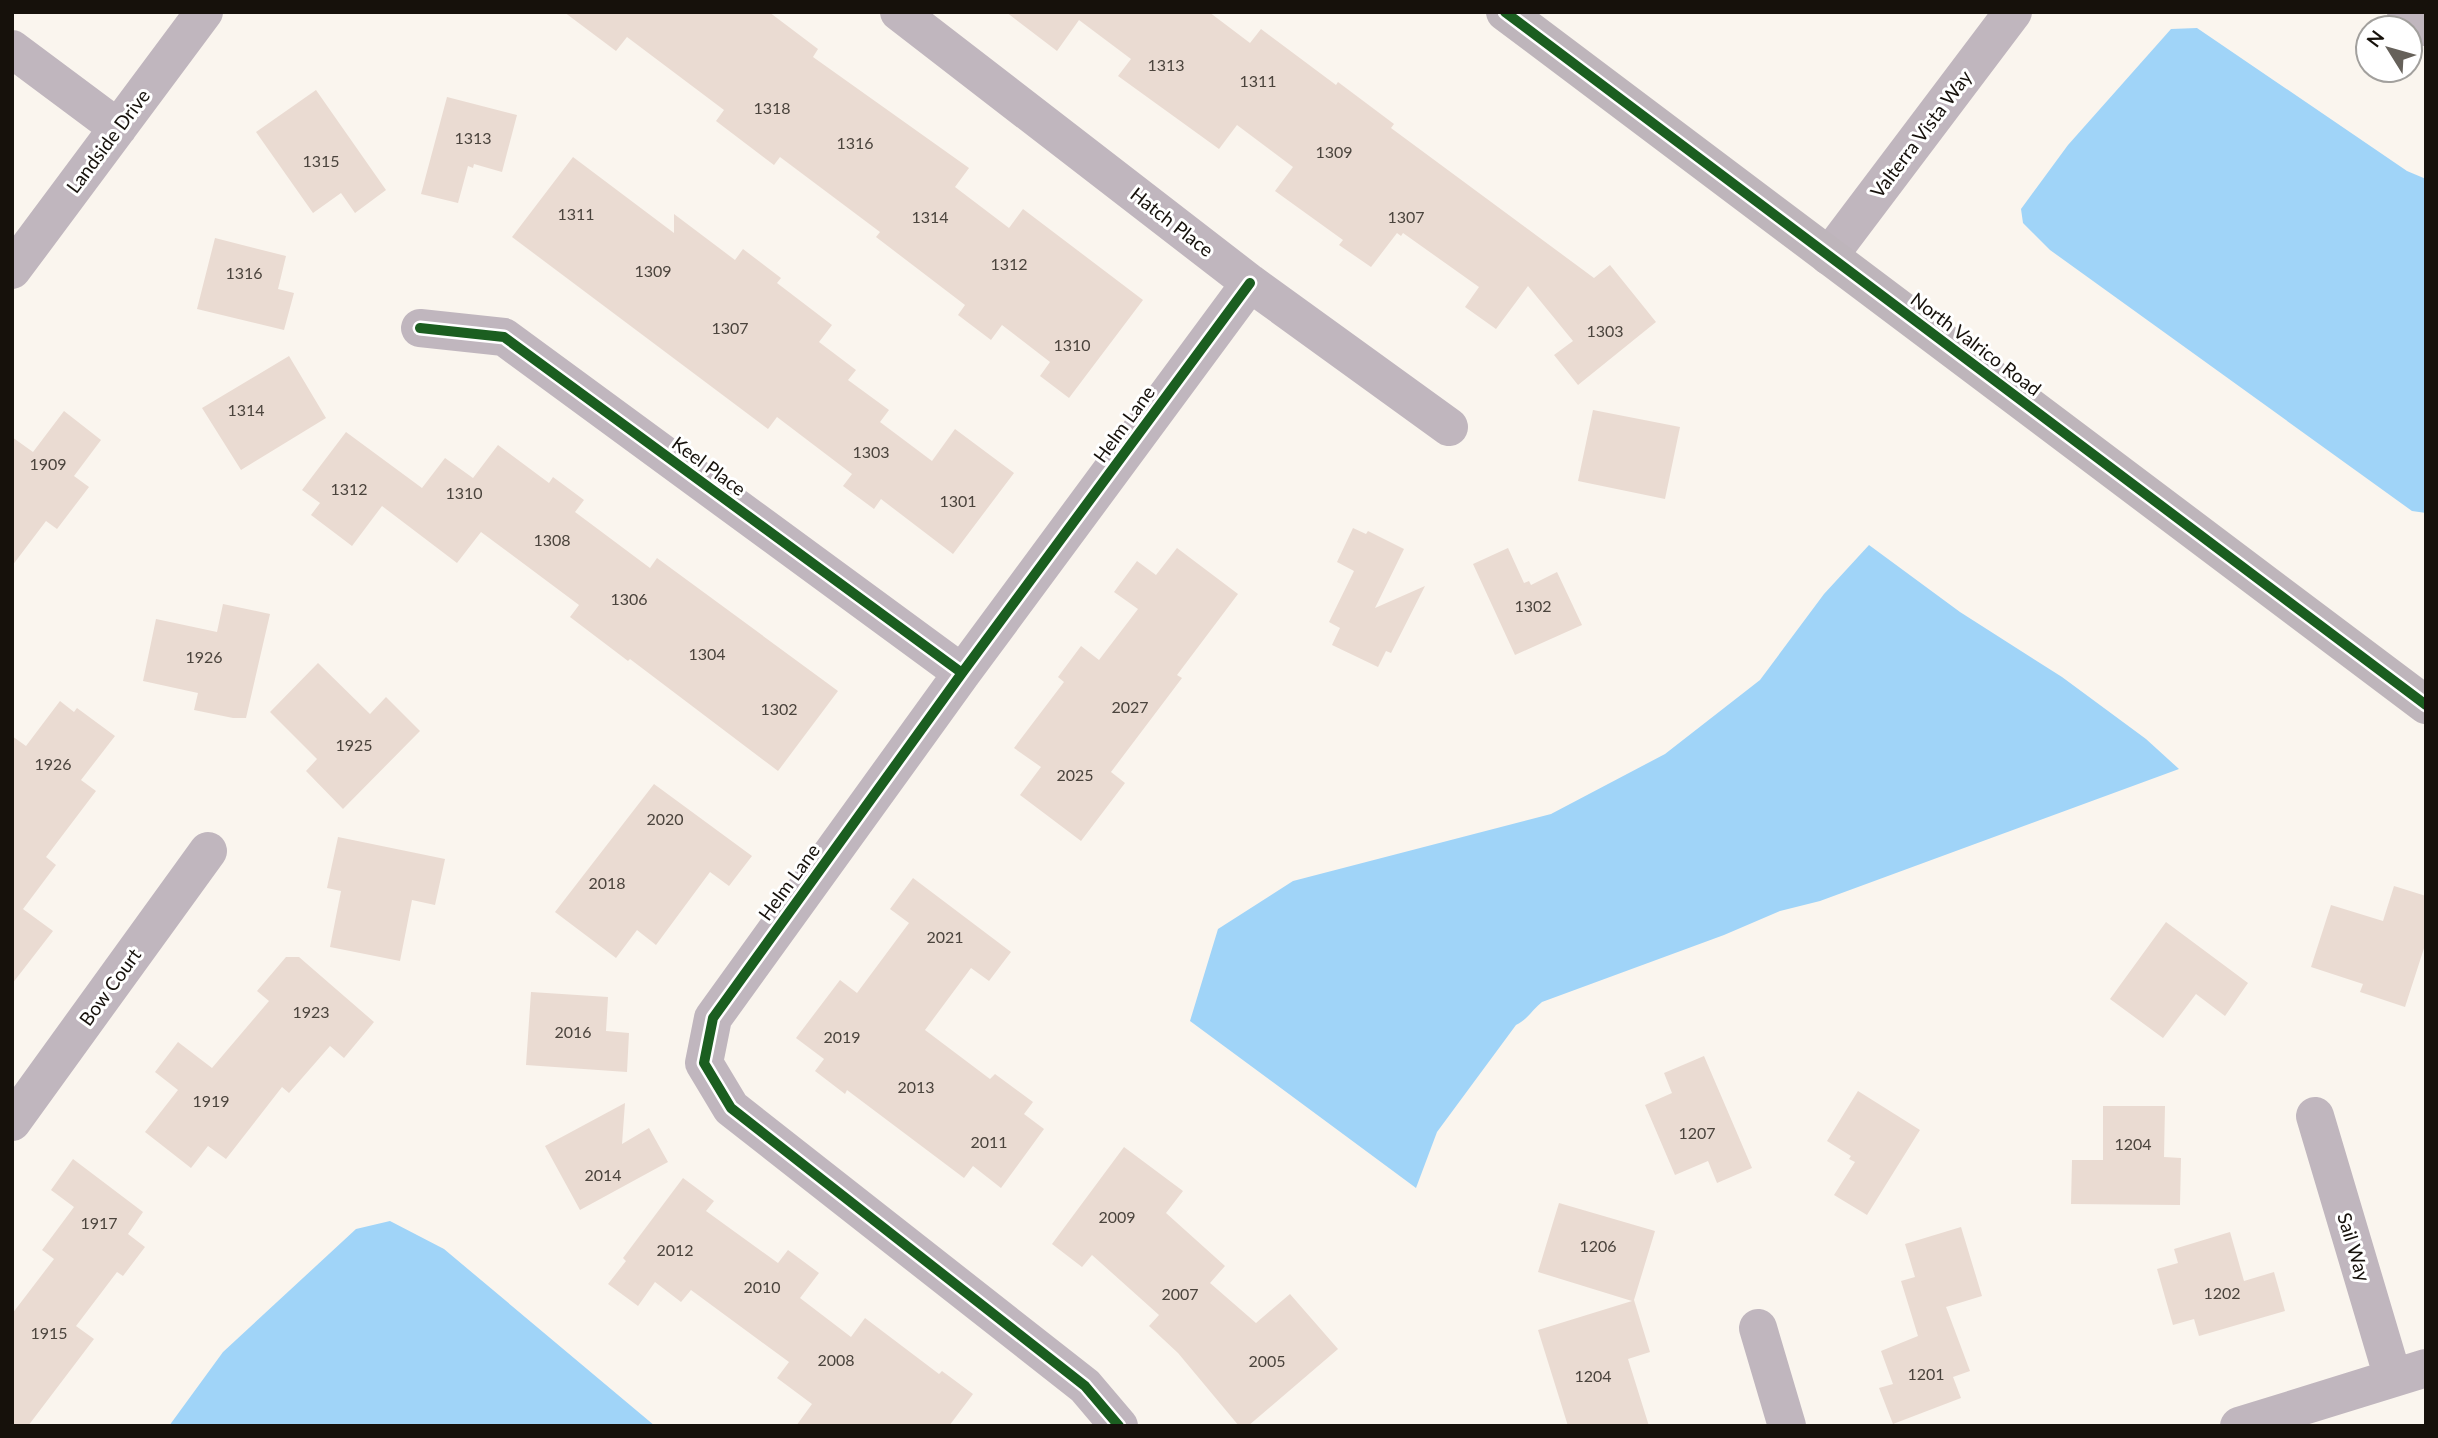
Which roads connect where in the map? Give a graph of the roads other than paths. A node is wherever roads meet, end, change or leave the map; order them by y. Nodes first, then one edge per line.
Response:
1 (204, 12) edge
2 (899, 12) edge
3 (1505, 12) edge
4 (2013, 12) edge
5 (2406, 12) edge
6 (2426, 27) edge
7 (12, 49) edge
8 (118, 128) junction
9 (1829, 256) junction
10 (12, 270) edge
11 (1250, 283) junction
12 (420, 328) dead end
13 (1449, 427) dead end
14 (962, 673) junction
15 (2426, 705) edge
16 (208, 851) dead end
17 (2315, 1116) dead end
18 (12, 1122) edge
19 (1758, 1328) dead end
20 (2409, 1373) edge
21 (1119, 1426) edge
22 (1787, 1426) edge
23 (2239, 1426) edge

1 - 8 street, Landside Drive
2 - 11 street, Hatch Place
3 - 9 street, North Valrico Road
4 - 9 street, Valterra Vista Way
5 - 6 street
7 - 8 street
8 - 10 street, Landside Drive
9 - 15 street, North Valrico Road
11 - 13 street, Hatch Place
11 - 14 street, Helm Lane
12 - 14 street, Keel Place
14 - 21 street, Helm Lane
16 - 18 street, Bow Court
17 - 20 street, Sail Way
19 - 22 street
20 - 23 street

